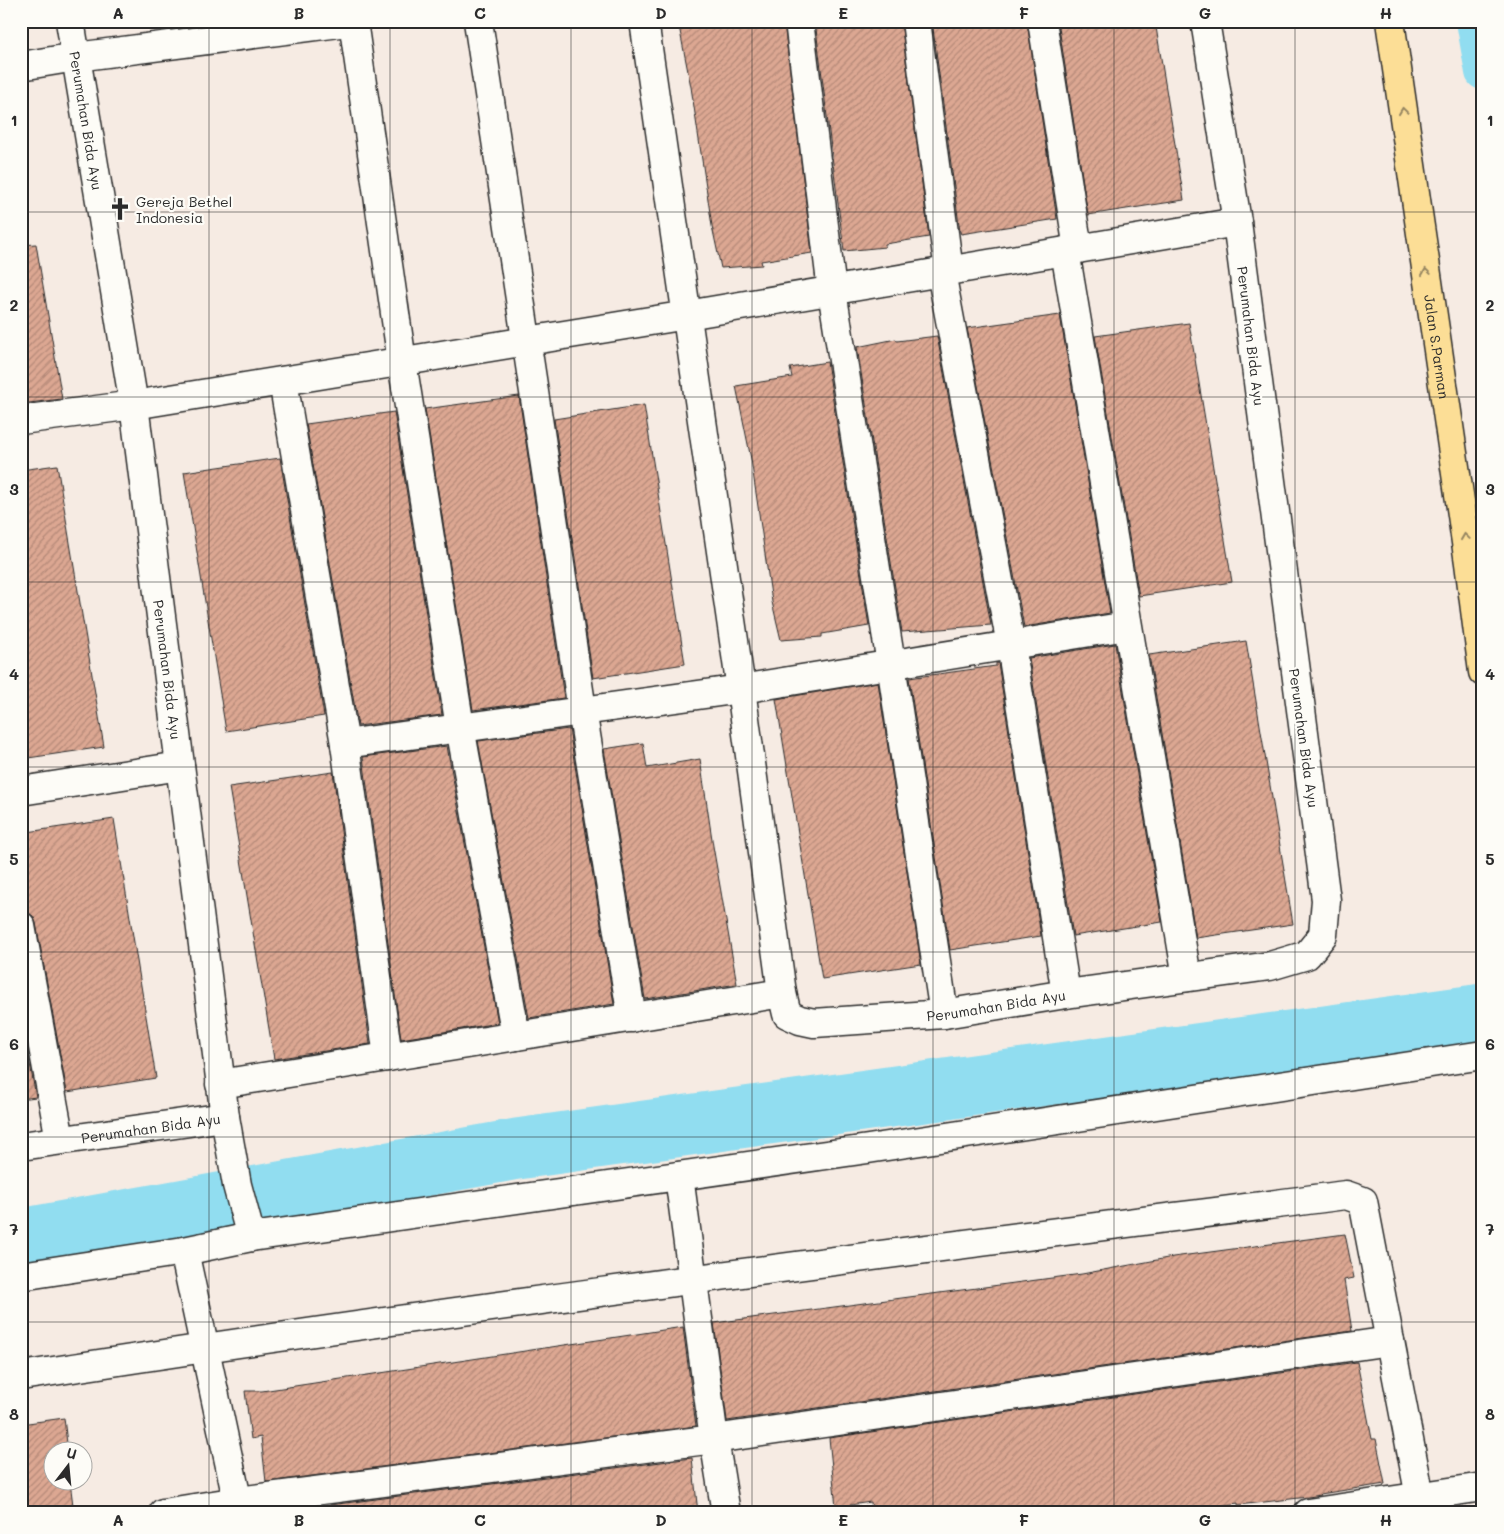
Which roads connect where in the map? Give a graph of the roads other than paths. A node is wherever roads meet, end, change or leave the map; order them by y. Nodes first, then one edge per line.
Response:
1 (70, 21) edge
2 (354, 21) edge
3 (478, 21) edge
4 (644, 21) edge
5 (799, 21) edge
6 (916, 21) edge
7 (1042, 21) edge
8 (1205, 21) edge
9 (1390, 21) edge
10 (76, 57) junction
11 (21, 66) edge
12 (1236, 222) junction
13 (1072, 250) junction
14 (945, 272) junction
15 (832, 291) junction
16 (687, 316) junction
17 (525, 342) junction
18 (402, 362) junction
19 (282, 381) junction
20 (134, 405) junction
21 (21, 420) edge
22 (1127, 626) junction
23 (1011, 645) junction
24 (891, 664) junction
25 (1483, 672) edge
26 (741, 689) junction
27 (582, 710) junction
28 (460, 727) junction
29 (345, 744) junction
30 (180, 766) junction
31 (21, 790) edge
32 (21, 926) edge
33 (1187, 977) junction
34 (782, 993) junction
35 (1066, 994) junction
36 (944, 1014) junction
37 (632, 1018) junction
38 (516, 1036) junction
39 (1483, 1055) edge
40 (388, 1057) junction
41 (220, 1084) junction
42 (225, 1117) junction
43 (60, 1140) junction
44 (21, 1146) edge
45 (678, 1176) junction
46 (251, 1237) junction
47 (184, 1251) junction
48 (21, 1276) edge
49 (693, 1279) junction
50 (1390, 1341) junction
51 (206, 1347) junction
52 (21, 1376) edge
53 (714, 1438) junction
54 (1483, 1487) edge
55 (1420, 1497) junction
56 (239, 1507) edge
57 (164, 1513) edge
58 (726, 1513) edge
59 (1308, 1513) edge

1 - 10 street, Perumahan Bida Ayu
2 - 10 street
2 - 18 street
3 - 17 street
4 - 16 street
5 - 15 street
6 - 14 street
7 - 13 street
8 - 12 street, Perumahan Bida Ayu
25 -> 9 main road, Jalan S.Parman
10 - 11 street
10 - 20 street, Perumahan Bida Ayu
12 - 13 street
12 - 33 street, Perumahan Bida Ayu
13 - 14 street
13 - 22 street
14 - 15 street
14 - 23 street
15 - 16 street
15 - 24 street
16 - 17 street
16 - 26 street
17 - 18 street
17 - 27 street
18 - 19 street
18 - 28 street
19 - 20 street
19 - 29 street
20 - 21 street
20 - 30 street, Perumahan Bida Ayu
22 - 23 street
22 - 33 street
23 - 24 street
23 - 35 street
24 - 26 street
24 - 36 street
26 - 27 street
26 - 34 street
27 - 28 street
27 - 37 street
28 - 29 street
28 - 38 street
29 - 40 street
30 - 31 street
30 - 41 street, Perumahan Bida Ayu
32 - 43 street
33 - 35 street, Perumahan Bida Ayu
34 - 36 street, Perumahan Bida Ayu
34 - 37 street
35 - 36 street, Perumahan Bida Ayu
37 - 38 street
38 - 40 street
39 - 45 street
40 - 41 street
41 - 42 street, Perumahan Bida Ayu
42 - 43 street, Perumahan Bida Ayu
42 - 46 street
43 - 44 street, Perumahan Bida Ayu
45 - 46 street
45 - 49 street
46 - 47 street
47 - 48 street
47 - 51 street
49 - 50 street
49 - 51 street
49 - 53 street
50 - 53 street
50 - 55 street
51 - 52 street
51 - 56 street
53 - 56 street
53 - 58 street
54 - 55 street
55 - 59 street
56 - 57 street

